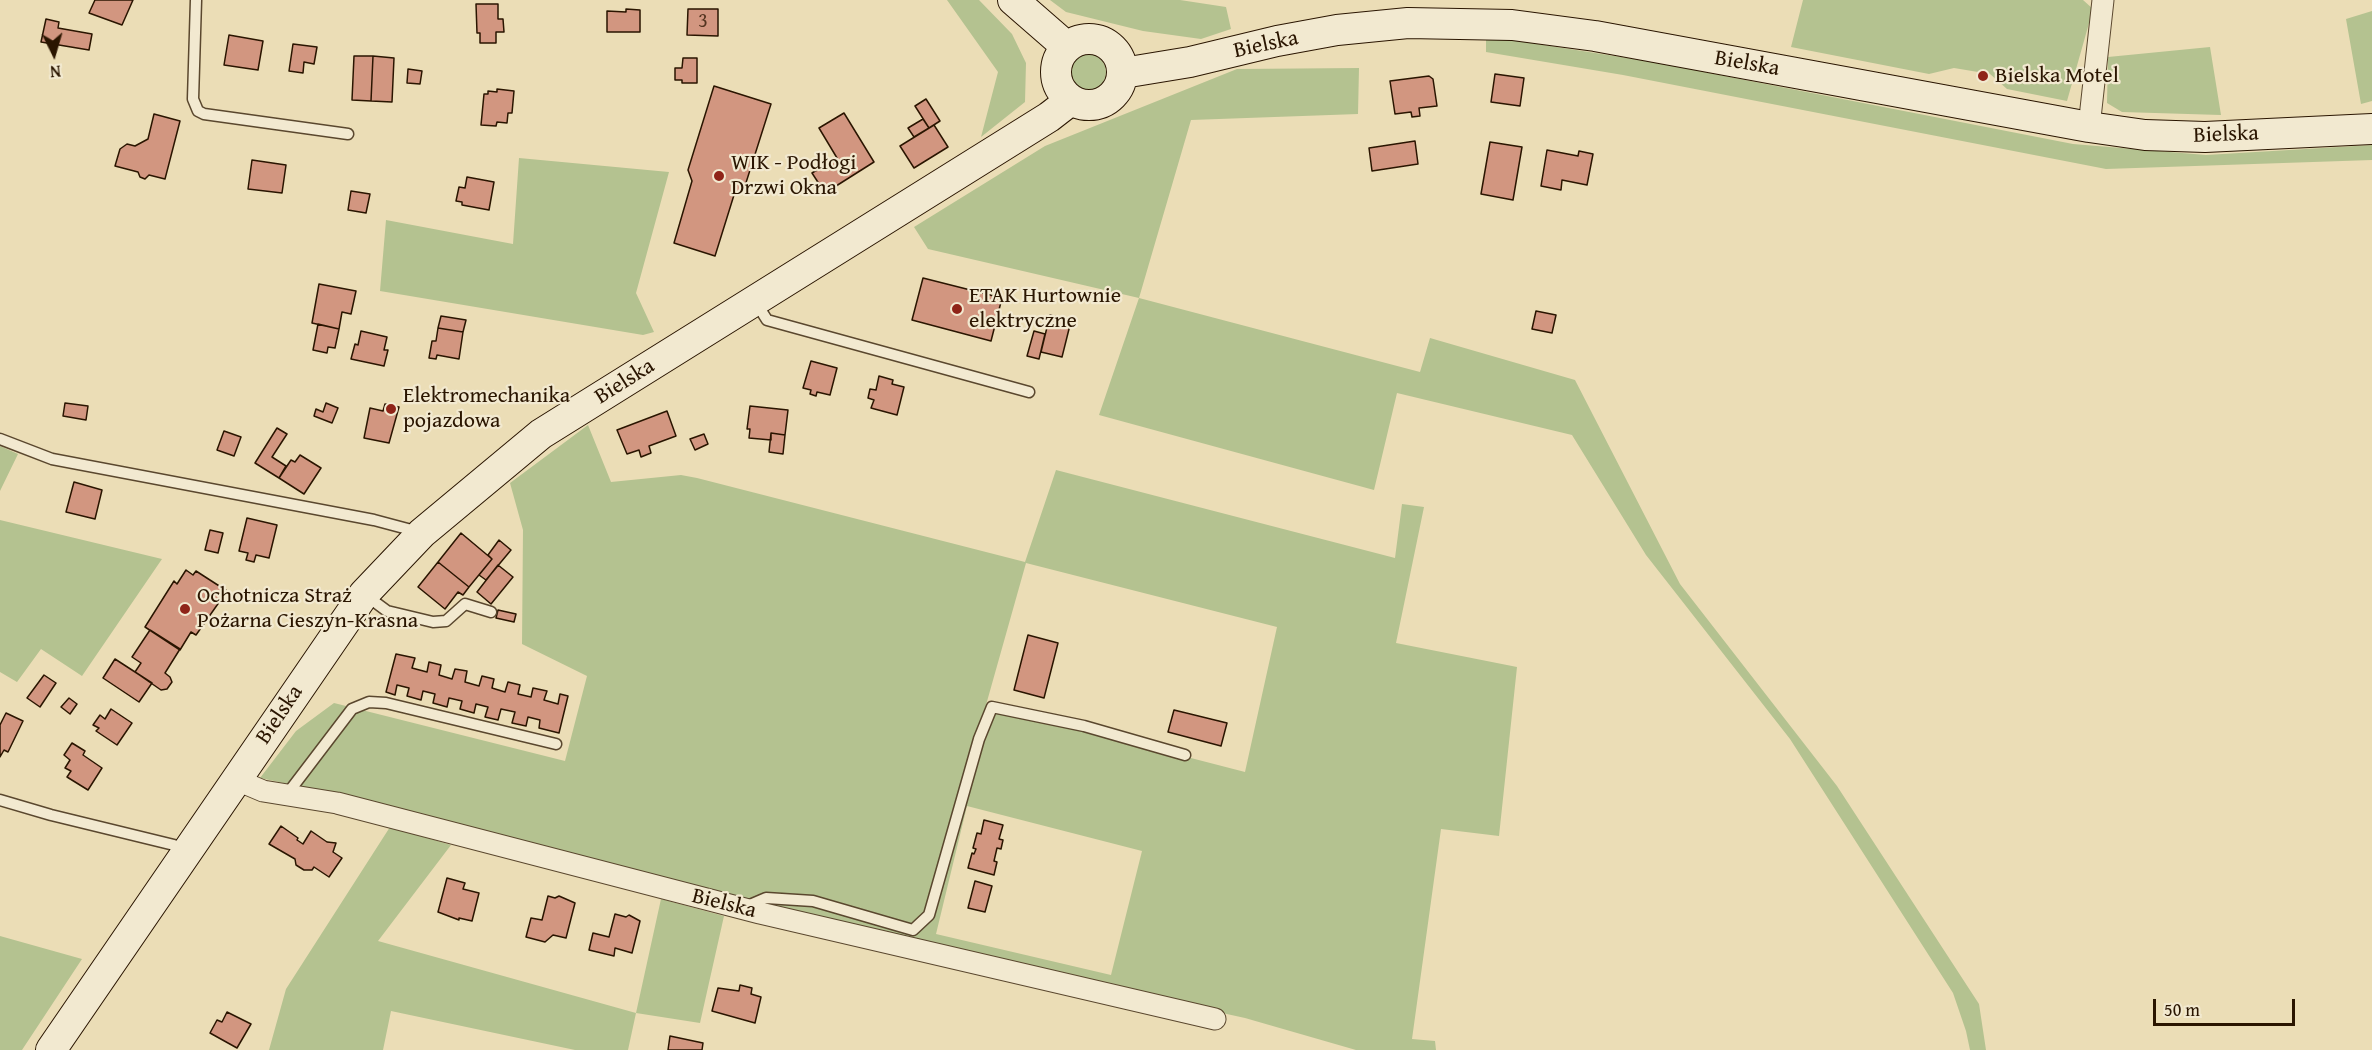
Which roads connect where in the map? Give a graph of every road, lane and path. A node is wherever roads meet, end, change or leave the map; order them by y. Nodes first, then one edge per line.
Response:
1 (196, 0) edge
2 (1012, 0) edge
3 (2102, 1) edge
4 (1067, 47) junction
5 (1123, 73) junction
6 (1071, 100) junction
7 (2089, 127) junction
8 (2372, 129) edge
9 (348, 134) dead end
10 (755, 301) junction
11 (1029, 392) dead end
12 (0, 439) edge
13 (422, 533) junction
14 (364, 594) junction
15 (490, 612) dead end
16 (556, 744) dead end
17 (1185, 755) dead end
18 (237, 780) junction
19 (288, 794) junction
20 (0, 800) edge
21 (187, 852) junction
22 (741, 908) junction
23 (1215, 1019) dead end
24 (51, 1050) edge

1 - 9 lane
2 - 4 street
3 - 7 street
4 - 5 street
4 - 6 street
5 - 6 street
5 - 7 street, Bielska
6 - 10 street, Bielska
7 - 8 street, Bielska
10 - 11 lane
10 - 13 street, Bielska
12 - 13 lane
13 - 14 street, Bielska
14 - 15 lane
14 - 18 street, Bielska
16 - 19 lane
17 - 22 lane
18 - 19 street, Bielska
18 - 21 street, Bielska
19 - 22 street, Bielska
20 - 21 lane
21 - 24 street, Bielska
22 - 23 street, Bielska

